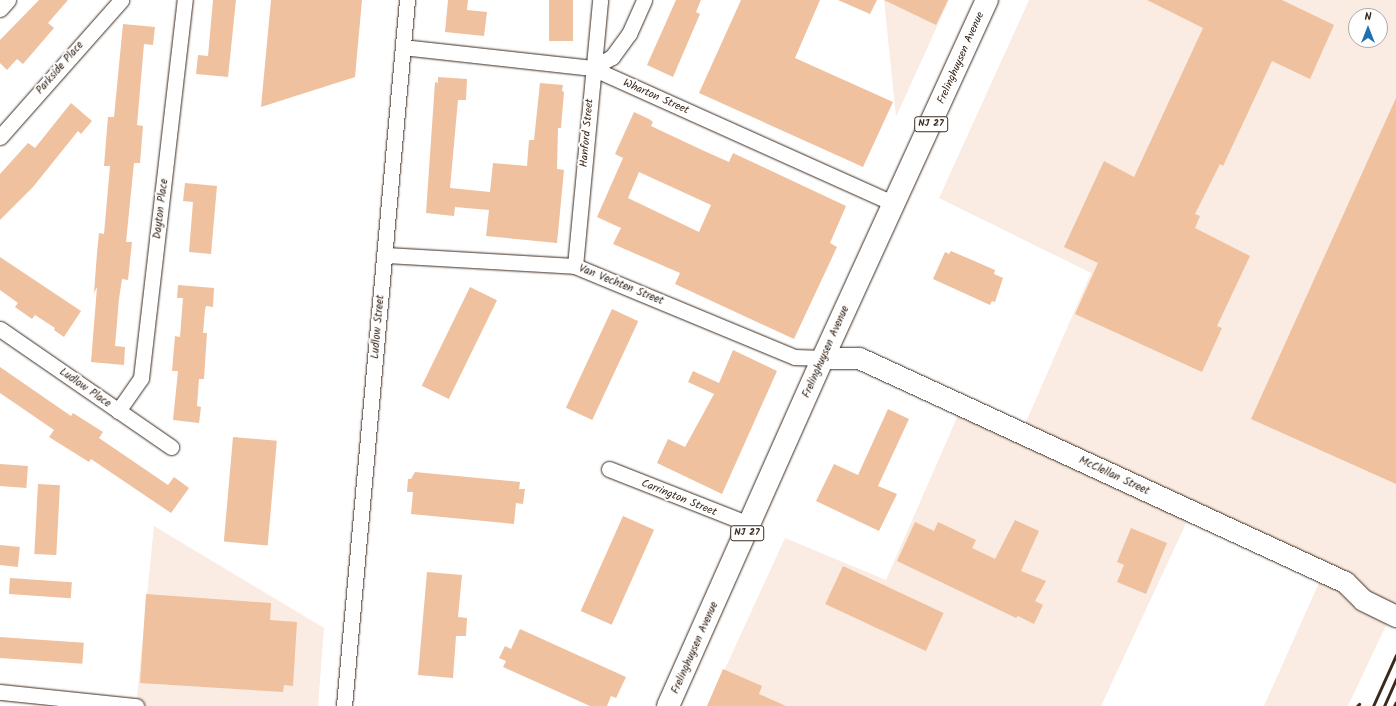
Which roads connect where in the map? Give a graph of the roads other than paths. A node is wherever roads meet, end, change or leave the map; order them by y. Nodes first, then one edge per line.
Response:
1 (8, 0) edge
2 (121, 0) edge
3 (185, 0) edge
4 (407, 0) edge
5 (600, 0) edge
6 (644, 0) edge
7 (987, 0) edge
8 (0, 9) edge
9 (403, 47) junction
10 (592, 68) junction
11 (0, 136) edge
12 (894, 204) junction
13 (385, 255) junction
14 (575, 266) junction
15 (0, 329) edge
16 (823, 358) junction
17 (118, 411) junction
18 (171, 447) dead end
19 (609, 469) dead end
20 (751, 525) junction
21 (1396, 616) edge
22 (0, 692) edge
23 (129, 706) edge
24 (344, 706) edge
25 (668, 706) edge

1 - 8 street
2 - 11 street, Parkside Place
3 - 17 street, Dayton Place
4 - 9 street, Ludlow Street
5 - 10 street, Hanford Street
6 - 10 street
7 - 12 main road, Frelinghuysen Avenue / NJ 27
9 - 10 street, Wharton Street
9 - 13 street, Ludlow Street
10 - 12 street, Wharton Street
10 - 14 street, Hanford Street
12 - 16 main road, Frelinghuysen Avenue / NJ 27
13 - 14 street, Van Vechten Street
13 - 24 street, Ludlow Street
14 - 16 street, Van Vechten Street
15 - 17 street, Ludlow Place
16 - 20 main road, Frelinghuysen Avenue / NJ 27
16 - 21 main road, McClellan Street
17 - 18 street, Ludlow Place
19 - 20 street, Carrington Street
20 - 25 main road, Frelinghuysen Avenue / NJ 27
22 - 23 street

